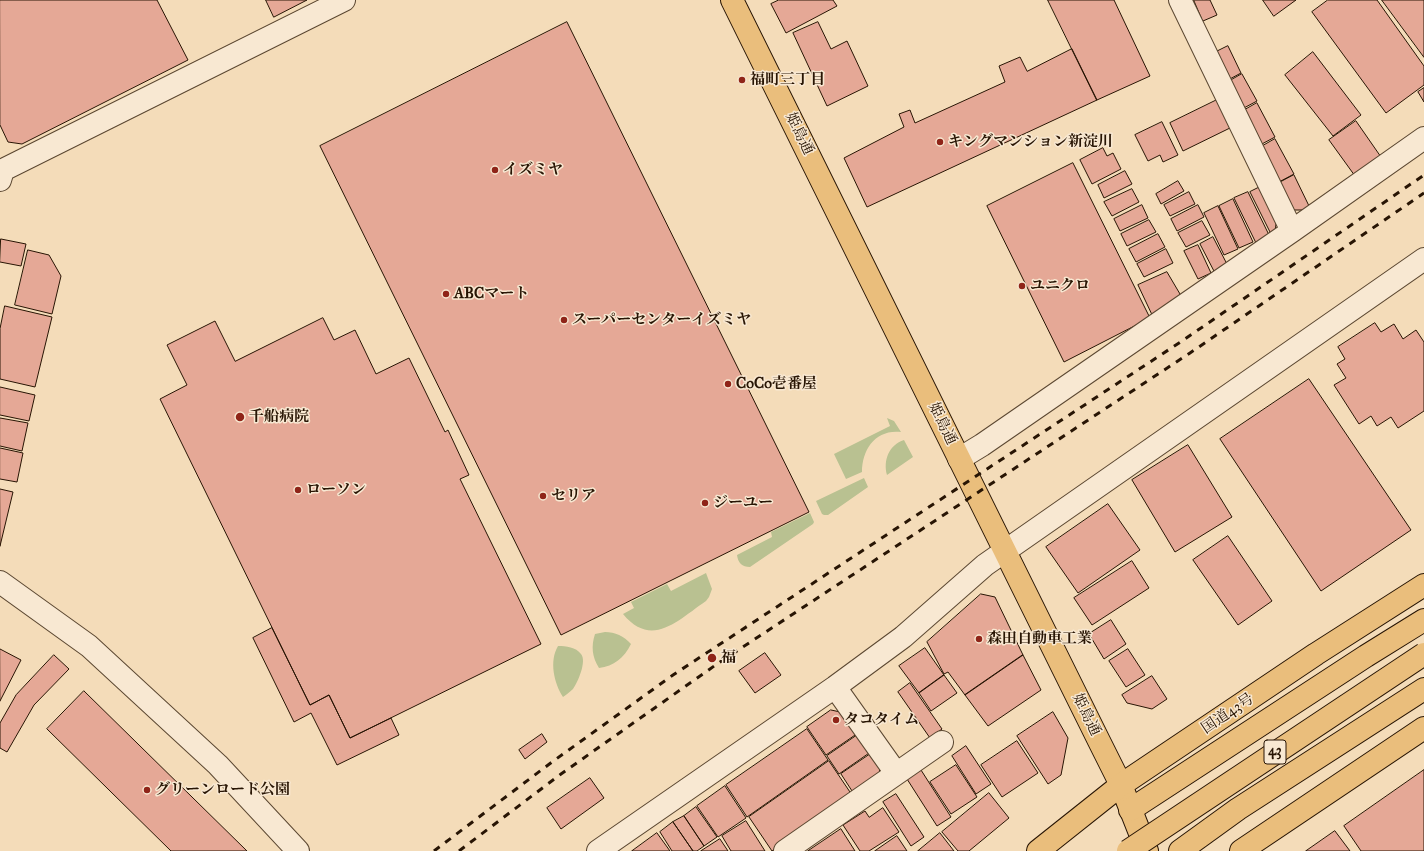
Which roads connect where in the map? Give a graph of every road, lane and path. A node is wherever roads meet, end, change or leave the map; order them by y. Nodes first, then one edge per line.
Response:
1 (344, 0) edge
2 (732, 0) edge
3 (1180, 0) edge
4 (1424, 138) edge
5 (1, 171) edge
6 (1292, 231) junction
7 (1424, 259) edge
8 (959, 459) junction
9 (1005, 551) junction
10 (0, 582) edge
11 (1424, 585) edge
12 (1424, 620) edge
13 (1424, 654) edge
14 (835, 687) junction
15 (1424, 689) edge
16 (1424, 728) edge
17 (942, 742) dead end
18 (896, 773) junction
19 (1121, 785) junction
20 (1130, 810) junction
21 (298, 851) edge
22 (598, 851) edge
23 (785, 851) edge
24 (1038, 851) edge
25 (1128, 851) edge
26 (1147, 851) edge
27 (1180, 851) edge
28 (1241, 851) edge

1 - 5 street
2 - 8 main road, 姫島通
3 - 6 street
4 - 6 street
6 - 8 street
7 - 9 street
8 - 9 main road, 姫島通
9 - 14 street
9 - 19 main road, 姫島通
10 - 21 street
11 - 19 main road, 国道43号
12 - 20 main road
13 - 25 main road, 43, bridge
14 - 18 street
14 - 22 street
15 - 27 main road, 43
16 - 28 main road
17 - 18 street
18 - 23 street
19 - 20 main road, 姫島通
19 - 24 main road, 国道43号
20 - 26 main road, 姫島通

